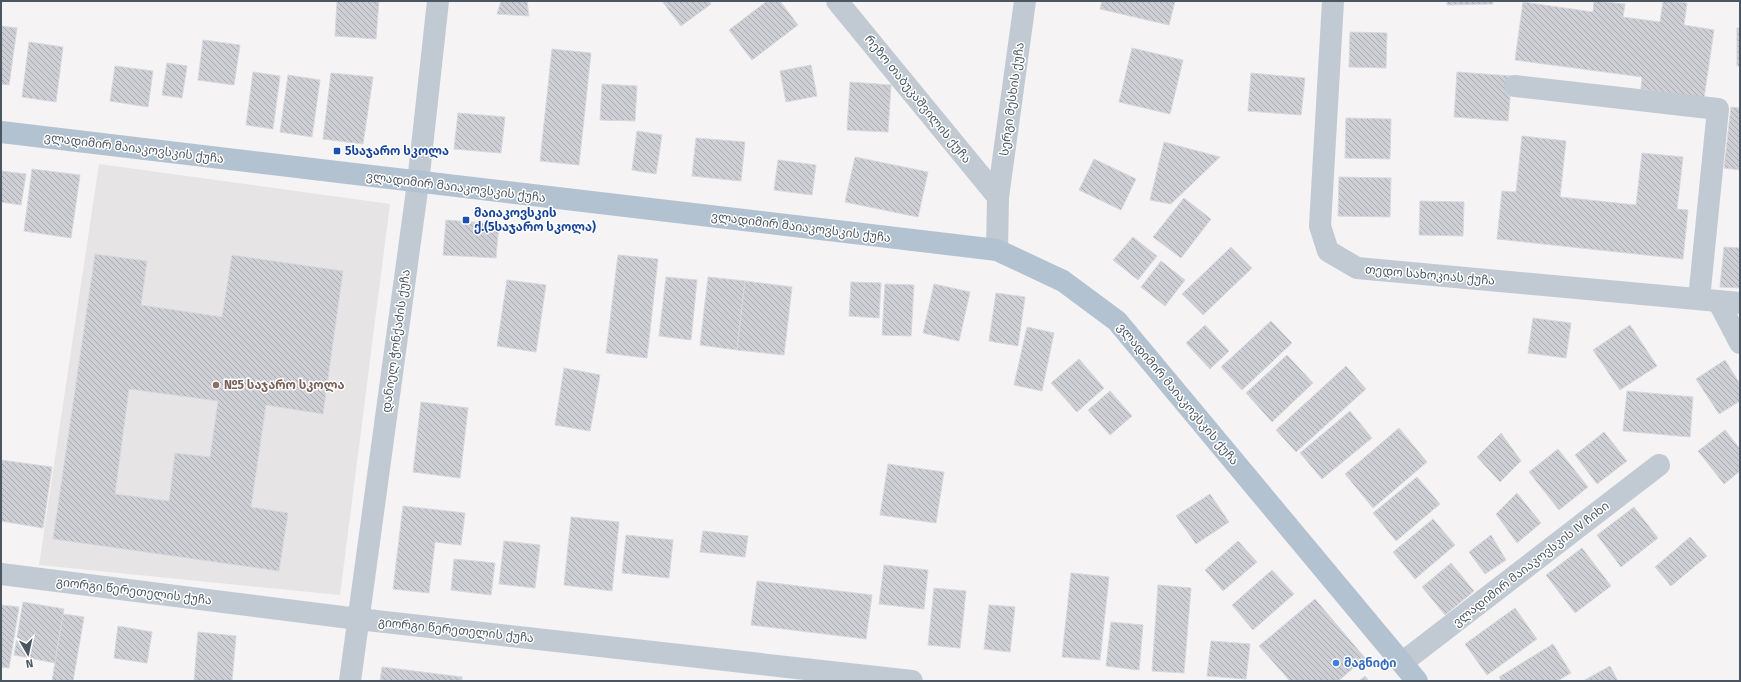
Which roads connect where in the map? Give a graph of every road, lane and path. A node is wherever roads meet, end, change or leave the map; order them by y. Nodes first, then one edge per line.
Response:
1 (438, 1) edge
2 (837, 1) edge
3 (1025, 1) edge
4 (1333, 1) edge
5 (1515, 86) dead end
6 (1, 132) edge
7 (418, 182) junction
8 (998, 197) junction
9 (997, 250) junction
10 (1708, 300) junction
11 (1740, 304) edge
12 (1740, 343) edge
13 (1659, 465) dead end
14 (1, 574) edge
15 (358, 619) junction
16 (1403, 662) junction
17 (350, 681) edge
18 (912, 681) edge
19 (1417, 681) edge

1 - 7 street, დანიელ ჭონქაძის ქუჩა
2 - 8 street, რეზო თაბუკაშვილის ქუჩა
3 - 8 street, სერგი მესხის ქუჩა
4 - 10 street, თედო სახოკიას ქუჩა
5 - 10 street
6 - 7 main road, ვლადიმირ მაიაკოვსკის ქუჩა
7 - 9 main road, ვლადიმირ მაიაკოვსკის ქუჩა
7 - 15 street, დანიელ ჭონქაძის ქუჩა
8 - 9 street, სერგი მესხის ქუჩა
9 - 16 main road, ვლადიმირ მაიაკოვსკის ქუჩა
10 - 11 street, თედო სახოკიას ქუჩა
10 - 12 street
13 - 16 street, ვლადიმირ მაიაკოვსკის IV ჩიხი
14 - 15 street, გიორგი წერეთელის ქუჩა
15 - 17 street, დანიელ ჭონქაძის ქუჩა
15 - 18 street, გიორგი წერეთელის ქუჩა
16 - 19 main road, ვლადიმირ მაიაკოვსკის ქუჩა

